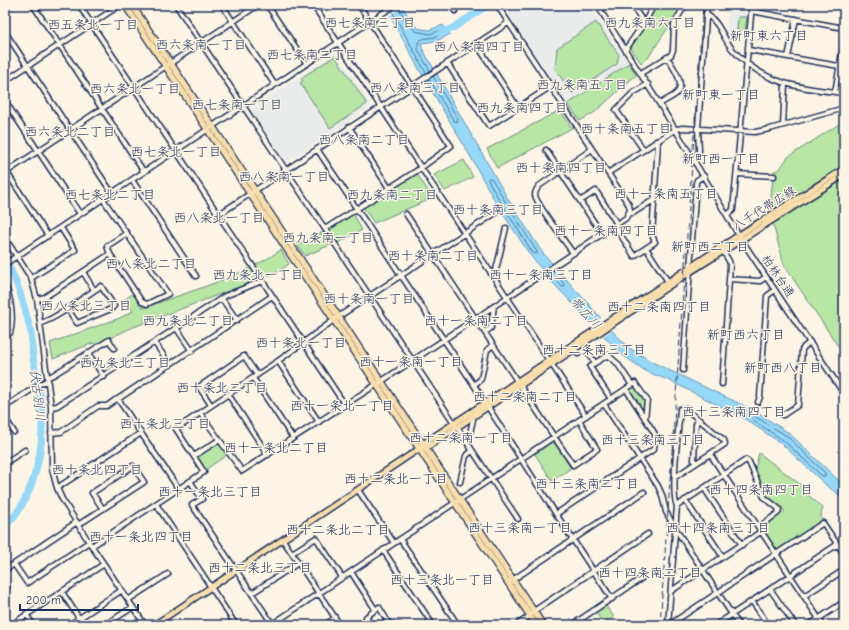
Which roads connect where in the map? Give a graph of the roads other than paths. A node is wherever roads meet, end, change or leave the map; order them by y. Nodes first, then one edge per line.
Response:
1 (33, 5) edge
2 (79, 5) edge
3 (120, 5) edge
4 (125, 5) edge
5 (132, 5) edge
6 (176, 5) edge
7 (222, 5) edge
8 (258, 5) edge
9 (267, 5) edge
10 (313, 5) edge
11 (359, 5) edge
12 (396, 5) edge
13 (451, 5) edge
14 (506, 5) edge
15 (597, 5) edge
16 (607, 5) edge
17 (632, 5) edge
18 (654, 5) edge
19 (685, 5) edge
20 (706, 5) edge
21 (752, 5) edge
22 (498, 7) edge
23 (600, 10) junction
24 (751, 11) junction
25 (455, 12) dead end
26 (706, 14) junction
27 (796, 19) junction
28 (233, 22) junction
29 (370, 22) junction
30 (508, 22) junction
31 (92, 24) junction
32 (644, 24) junction
33 (844, 28) edge
34 (5, 32) edge
35 (844, 41) edge
36 (201, 43) junction
37 (476, 43) junction
38 (338, 44) junction
39 (60, 45) junction
40 (626, 49) junction
41 (749, 50) junction
42 (667, 57) junction
43 (788, 57) junction
44 (746, 62) junction
45 (446, 63) junction
46 (307, 64) junction
47 (167, 65) junction
48 (28, 66) junction
49 (839, 66) junction
50 (844, 67) edge
51 (641, 74) junction
52 (5, 81) edge
53 (648, 84) junction
54 (785, 84) junction
55 (275, 85) junction
56 (412, 86) junction
57 (134, 87) junction
58 (550, 87) junction
59 (835, 92) junction
60 (844, 93) edge
61 (5, 100) edge
62 (660, 104) junction
63 (243, 106) junction
64 (380, 107) junction
65 (518, 108) junction
66 (844, 108) edge
67 (102, 109) junction
68 (783, 125) junction
69 (349, 127) junction
70 (209, 128) junction
71 (698, 128) junction
72 (676, 129) junction
73 (70, 130) junction
74 (740, 132) junction
75 (656, 141) junction
76 (317, 149) junction
77 (592, 149) junction
78 (643, 149) junction
79 (546, 150) dead end
80 (38, 151) junction
81 (176, 151) junction
82 (694, 161) junction
83 (421, 168) junction
84 (844, 169) edge
85 (285, 170) junction
86 (6, 171) edge
87 (560, 171) junction
88 (144, 172) junction
89 (608, 173) junction
90 (737, 174) junction
91 (844, 175) edge
92 (704, 176) junction
93 (774, 176) dead end
94 (132, 180) junction
95 (389, 188) junction
96 (252, 192) junction
97 (112, 193) junction
98 (104, 199) junction
99 (655, 199) junction
100 (580, 201) junction
101 (357, 209) junction
102 (497, 212) dead end
103 (80, 214) junction
104 (406, 214) dead end
105 (629, 214) junction
106 (218, 215) junction
107 (727, 215) junction
108 (616, 225) junction
109 (61, 228) junction
110 (506, 228) dead end
111 (325, 230) junction
112 (127, 233) junction
113 (465, 233) junction
114 (602, 234) junction
115 (48, 236) junction
116 (740, 237) junction
117 (5, 238) edge
118 (646, 248) junction
119 (723, 251) junction
120 (573, 253) junction
121 (110, 254) junction
122 (433, 254) junction
123 (17, 256) junction
124 (5, 264) edge
125 (690, 269) junction
126 (83, 272) junction
127 (491, 274) junction
128 (196, 276) dead end
129 (402, 276) junction
130 (766, 277) junction
131 (31, 278) junction
132 (729, 279) junction
133 (262, 281) junction
134 (669, 283) junction
135 (5, 285) edge
136 (94, 290) junction
137 (775, 290) junction
138 (272, 296) junction
139 (369, 297) junction
140 (507, 297) junction
141 (37, 299) junction
142 (222, 299) junction
143 (494, 306) junction
144 (67, 308) junction
145 (475, 318) junction
146 (336, 319) junction
147 (237, 320) junction
148 (41, 323) junction
149 (177, 329) junction
150 (485, 332) junction
151 (595, 332) junction
152 (6, 335) edge
153 (444, 340) junction
154 (810, 342) junction
155 (155, 343) junction
156 (304, 343) junction
157 (494, 345) junction
158 (114, 348) dead end
159 (574, 349) junction
160 (192, 351) junction
161 (88, 353) junction
162 (278, 361) junction
163 (412, 361) junction
164 (550, 362) junction
165 (595, 363) junction
166 (170, 365) junction
167 (683, 370) dead end
168 (255, 376) junction
169 (104, 377) junction
170 (48, 379) junction
171 (378, 383) junction
172 (519, 383) junction
173 (722, 384) dead end
174 (474, 385) junction
175 (632, 385) junction
176 (626, 389) junction
177 (228, 394) junction
178 (844, 394) edge
179 (118, 399) junction
180 (611, 399) junction
181 (758, 402) dead end
182 (486, 404) junction
183 (604, 404) junction
184 (211, 405) junction
185 (345, 405) junction
186 (5, 407) edge
187 (51, 407) junction
188 (200, 412) junction
189 (474, 415) junction
190 (783, 415) dead end
191 (586, 416) junction
192 (5, 418) edge
193 (645, 419) junction
194 (698, 419) junction
195 (579, 420) junction
196 (319, 422) junction
197 (455, 425) junction
198 (14, 432) dead end
199 (51, 432) junction
200 (141, 433) junction
201 (554, 437) junction
202 (293, 438) junction
203 (463, 438) junction
204 (219, 440) junction
205 (424, 446) junction
206 (418, 449) junction
207 (25, 450) dead end
208 (472, 451) junction
209 (268, 454) junction
210 (710, 454) junction
211 (194, 456) junction
212 (640, 458) junction
213 (521, 459) junction
214 (5, 463) edge
215 (696, 463) junction
216 (724, 474) junction
217 (675, 477) junction
218 (491, 478) junction
219 (190, 481) junction
220 (460, 482) dead end
221 (57, 488) junction
222 (178, 488) junction
223 (704, 488) junction
224 (358, 490) junction
225 (644, 492) dead end
226 (685, 500) junction
227 (457, 501) junction
228 (156, 504) junction
229 (677, 506) junction
230 (103, 509) junction
231 (556, 514) junction
232 (518, 519) dead end
233 (78, 524) junction
234 (759, 527) junction
235 (675, 528) junction
236 (762, 531) junction
237 (648, 534) dead end
238 (400, 539) junction
239 (283, 540) junction
240 (573, 540) junction
241 (394, 543) junction
242 (90, 544) junction
243 (838, 544) junction
244 (742, 545) junction
245 (383, 550) junction
246 (292, 553) junction
247 (776, 554) junction
248 (844, 554) edge
249 (722, 557) junction
250 (298, 563) junction
251 (14, 564) junction
252 (104, 564) junction
253 (5, 570) edge
254 (844, 570) edge
255 (236, 571) junction
256 (594, 571) junction
257 (703, 571) junction
258 (351, 572) junction
259 (168, 574) dead end
260 (790, 575) junction
261 (342, 577) junction
262 (642, 578) dead end
263 (510, 581) junction
264 (5, 584) edge
265 (211, 587) junction
266 (5, 588) edge
267 (770, 589) junction
268 (122, 590) junction
269 (671, 591) junction
270 (62, 592) junction
271 (718, 592) junction
272 (252, 593) junction
273 (319, 593) junction
274 (804, 596) junction
275 (612, 599) junction
276 (128, 600) junction
277 (752, 601) junction
278 (844, 602) edge
279 (133, 607) junction
280 (375, 609) junction
281 (534, 611) junction
282 (26, 614) junction
283 (732, 614) junction
284 (530, 616) junction
285 (79, 618) junction
286 (335, 618) junction
287 (819, 619) junction
288 (11, 625) edge
289 (33, 625) edge
290 (69, 625) edge
291 (105, 625) edge
292 (145, 625) edge
293 (154, 625) edge
294 (236, 625) edge
295 (272, 625) edge
296 (325, 625) edge
297 (340, 625) edge
298 (371, 625) edge
299 (390, 625) edge
300 (397, 625) edge
301 (400, 625) edge
302 (433, 625) edge
303 (458, 625) edge
304 (516, 625) edge
305 (536, 625) edge
306 (543, 625) edge
307 (572, 625) edge
308 (668, 625) edge
309 (716, 625) edge
310 (739, 625) edge
311 (768, 625) edge
312 (795, 625) edge
313 (810, 625) edge
314 (823, 625) edge

1 - 39 street
2 - 31 street
3 - 31 street
4 - 47 highway
5 - 47 highway
6 - 36 street
7 - 28 street
8 - 28 street
9 - 46 street
10 - 38 street
11 - 29 street
12 - 29 street
13 - 25 street
14 - 22 street
15 - 23 street, 柏林台通
16 - 23 street
17 - 32 street
18 - 32 street
19 - 42 street
20 - 26 street
21 - 24 street
22 - 30 street
23 - 40 street, 柏林台通
24 - 27 street
24 - 41 street
26 - 44 street
26 - 71 street
27 - 33 street
27 - 43 street
28 - 36 street
28 - 55 street
29 - 38 street
29 - 56 street
30 - 37 street
30 - 58 street
31 - 39 street
31 - 57 street
32 - 40 street
34 - 48 street
35 - 49 street
36 - 47 street
36 - 63 street
37 - 45 street
37 - 65 street
38 - 46 street
38 - 64 street
39 - 48 street
39 - 67 street
40 - 51 street, 柏林台通
41 - 43 street
41 - 44 street
42 - 51 street
42 - 62 street
43 - 49 street
44 - 54 street
44 - 74 street
45 - 56 street
45 - 65 street
46 - 55 street
47 - 57 street
47 - 70 highway
48 - 52 street
48 - 73 street
49 - 50 street
49 - 59 street
51 - 53 street, 柏林台通
53 - 62 street, 柏林台通
53 - 78 street
54 - 59 street
54 - 68 street
55 - 63 street
56 - 64 street
56 - 83 street
57 - 67 street
57 - 81 street
58 - 65 street
58 - 77 street
59 - 60 street
61 - 80 street
62 - 72 street, 柏林台通
63 - 70 street
63 - 85 street
64 - 69 street
64 - 83 street
66 - 68 street
67 - 73 street
67 - 88 street
68 - 74 street
69 - 76 street
69 - 95 street
70 - 81 street
70 - 96 highway
71 - 72 street
71 - 74 street
71 - 82 street
72 - 75 street
72 - 82 street, 柏林台通
73 - 80 street
73 - 97 street
74 - 90 street
75 - 78 street
75 - 99 street
76 - 85 street
76 - 101 street
77 - 87 street
77 - 89 street
78 - 89 street
79 - 87 street
80 - 86 street
80 - 103 street
81 - 88 street
81 - 106 street
82 - 92 street, 柏林台通
83 - 95 street
83 - 113 street
84 - 116 main road, 八千代帯広線
85 - 96 street
85 - 111 street
86 - 115 street
87 - 100 street
87 - 120 street
88 - 94 street
89 - 105 street
90 - 93 street
90 - 107 street
91 - 116 main road, 八千代帯広線
92 - 107 street, 柏林台通
92 - 125 street
94 - 97 street
94 - 128 street
95 - 101 street
96 - 106 street
96 - 146 highway
97 - 98 street
98 - 103 street
98 - 112 street
99 - 105 street
99 - 118 street
100 - 108 street
100 - 114 street
101 - 111 street
101 - 129 street
102 - 113 street
103 - 109 street
104 - 122 street
105 - 108 street
106 - 133 street
107 - 116 street, 柏林台通
108 - 114 street
108 - 118 street
109 - 115 street
109 - 131 street
110 - 127 street
111 - 139 street
112 - 121 street
112 - 121 street
113 - 122 street
113 - 127 street
114 - 120 street
115 - 123 street
116 - 119 main road, 八千代帯広線
116 - 125 main road, 八千代帯広線
116 - 130 street, 柏林台通
117 - 123 street
118 - 134 street
119 - 125 main road, 八千代帯広線
119 - 132 street
120 - 140 street
121 - 126 street
122 - 129 street
122 - 145 street
123 - 124 street
123 - 131 street
125 - 134 main road, 八千代帯広線
125 - 167 street
126 - 136 street
126 - 141 street
127 - 140 street
129 - 139 street
129 - 153 street
130 - 132 street
130 - 137 street, 柏林台通
131 - 141 street
132 - 173 street
133 - 138 street
133 - 142 street
134 - 151 main road, 八千代帯広線
135 - 152 street
136 - 144 street
136 - 144 street
137 - 154 street, 柏林台通
137 - 181 street
138 - 147 street
138 - 156 street
139 - 146 street
139 - 163 street
140 - 143 street
140 - 164 street
141 - 148 street
142 - 147 street
142 - 149 street
143 - 145 street
143 - 150 street
144 - 148 street
145 - 150 street
145 - 153 street
146 - 156 street
146 - 171 highway
147 - 160 street
148 - 170 street
149 - 155 street
149 - 160 street
150 - 157 street
151 - 159 main road, 八千代帯広線
151 - 164 main road, 八千代帯広線
153 - 163 street
153 - 174 street
154 - 178 street, 柏林台通
154 - 190 street
155 - 166 street
155 - 169 street
156 - 162 street
156 - 185 street
157 - 172 street
157 - 174 street
158 - 161 street
159 - 164 main road, 八千代帯広線
159 - 165 street
160 - 166 street
161 - 169 street
161 - 170 street
162 - 168 street
162 - 196 street
163 - 171 street
163 - 197 street
164 - 172 main road, 八千代帯広線
164 - 191 street
165 - 175 street
165 - 180 street
166 - 179 street
168 - 177 street
168 - 184 street
168 - 202 street
169 - 187 street
170 - 186 street
170 - 187 street
171 - 185 street
171 - 205 highway
171 - 206 highway
172 - 182 main road, 八千代帯広線
172 - 201 street
174 - 182 street
175 - 176 street
175 - 193 street
176 - 180 street
176 - 193 street
177 - 184 street
177 - 209 street
179 - 199 street
179 - 200 street
180 - 183 street
182 - 189 main road, 八千代帯広線
182 - 197 main road, 八千代帯広線
182 - 213 street
183 - 191 street
183 - 212 street
184 - 188 street
185 - 196 street
187 - 199 street
188 - 204 street
188 - 211 street
189 - 197 main road, 八千代帯広線
189 - 203 street
191 - 195 street
192 - 198 street
193 - 212 street
194 - 210 street
194 - 215 street
194 - 217 street
195 - 201 street
195 - 201 street
196 - 202 street
197 - 203 street
197 - 205 main road, 八千代帯広線
199 - 221 street
200 - 221 street
200 - 222 street
201 - 213 street
202 - 209 street
203 - 208 street
204 - 209 street
204 - 211 street
205 - 206 main road, 八千代帯広線
205 - 227 highway
206 - 224 main road
206 - 227 highway
207 - 214 street
208 - 218 street
208 - 220 street
210 - 215 street
210 - 216 street
211 - 219 street
212 - 231 street
212 - 235 street
213 - 218 street
213 - 231 street
215 - 217 street
216 - 223 street
216 - 234 street
216 - 234 street
217 - 229 street
218 - 227 street
218 - 232 street
219 - 222 street
219 - 255 street
221 - 233 street
222 - 228 street
223 - 226 street
223 - 244 street
224 - 239 main road
224 - 241 street
225 - 240 street
226 - 229 street
226 - 249 street
227 - 238 street
227 - 263 highway
228 - 242 street
228 - 265 street
229 - 235 street
230 - 230 street
230 - 233 street
231 - 240 street
233 - 242 street
233 - 251 street
234 - 236 street
235 - 257 street
235 - 269 street
236 - 244 street
236 - 247 street
237 - 256 street
238 - 241 street
238 - 303 street
239 - 246 street
239 - 255 main road
240 - 256 street
240 - 263 street
241 - 245 street
242 - 251 street
242 - 252 street
243 - 247 street
243 - 248 street
243 - 260 street
244 - 249 street
245 - 258 street
245 - 302 street
246 - 250 street
246 - 261 street
247 - 260 street
247 - 271 street
249 - 257 street
250 - 272 street
250 - 273 street
251 - 253 street
252 - 268 street
252 - 270 street
254 - 274 street
255 - 265 main road
255 - 272 street
256 - 275 street
256 - 281 street
257 - 269 street
257 - 271 street
258 - 261 street
258 - 280 street
259 - 276 street
260 - 267 street
260 - 274 street
261 - 273 street
262 - 275 street
263 - 281 highway
263 - 284 highway
264 - 266 street
265 - 293 main road
265 - 294 street
267 - 277 street
267 - 312 street
268 - 276 street
268 - 285 street
269 - 308 street
270 - 282 street
270 - 285 street
271 - 283 street
271 - 308 street
272 - 295 street
273 - 286 street
273 - 295 street
274 - 287 street
275 - 307 street
276 - 279 street
277 - 283 street
277 - 311 street
278 - 287 street
279 - 291 street
279 - 292 street
280 - 298 street
280 - 299 street
281 - 284 street
281 - 306 highway
282 - 288 street
282 - 289 street
283 - 309 street
283 - 310 street
284 - 304 street
284 - 305 highway
285 - 290 street
286 - 296 street
286 - 297 street
287 - 313 street
287 - 314 street
300 - 301 street

